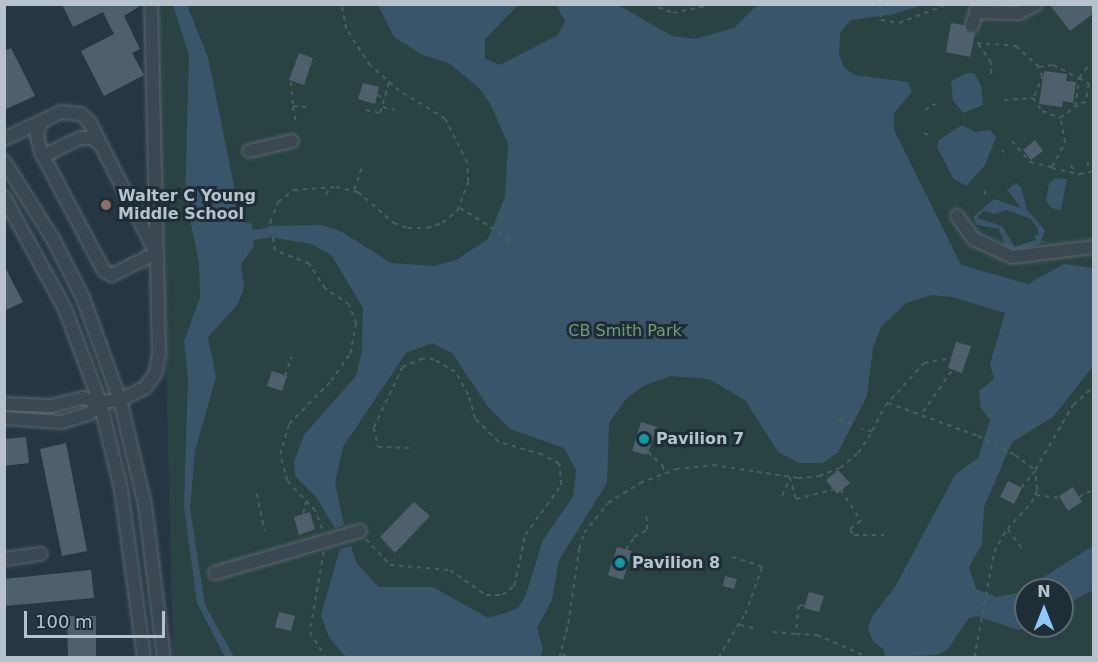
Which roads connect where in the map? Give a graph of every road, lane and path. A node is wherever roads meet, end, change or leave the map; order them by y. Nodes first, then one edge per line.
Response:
1 (152, 4) edge
2 (341, 4) edge
3 (650, 4) edge
4 (714, 4) edge
5 (880, 4) edge
6 (948, 4) edge
7 (1036, 4) edge
8 (972, 26) dead end
9 (1088, 66) dead end
10 (1039, 67) junction
11 (991, 74) dead end
12 (1079, 78) junction
13 (291, 82) dead end
14 (389, 82) junction
15 (1087, 93) junction
16 (1094, 94) edge
17 (377, 95) dead end
18 (385, 98) junction
19 (1033, 98) junction
20 (1004, 100) dead end
21 (935, 104) dead end
22 (293, 106) junction
23 (1075, 106) junction
24 (308, 107) dead end
25 (382, 107) junction
26 (366, 110) dead end
27 (395, 110) dead end
28 (925, 110) dead end
29 (1060, 118) junction
30 (296, 121) dead end
31 (41, 122) junction
32 (924, 133) dead end
33 (931, 136) dead end
34 (4, 139) edge
35 (292, 141) dead end
36 (1012, 141) dead end
37 (101, 146) junction
38 (249, 151) dead end
39 (43, 156) junction
40 (4, 160) edge
41 (1088, 162) dead end
42 (1071, 165) dead end
43 (362, 167) dead end
44 (1052, 167) junction
45 (1094, 171) edge
46 (1089, 172) junction
47 (1075, 173) junction
48 (330, 186) junction
49 (353, 191) junction
50 (984, 191) dead end
51 (326, 195) dead end
52 (984, 195) dead end
53 (4, 196) edge
54 (459, 207) junction
55 (957, 216) dead end
56 (512, 236) dead end
57 (1035, 236) dead end
58 (510, 239) junction
59 (1047, 243) dead end
60 (507, 244) dead end
61 (1094, 247) edge
62 (156, 253) junction
63 (291, 357) dead end
64 (951, 358) dead end
65 (952, 370) dead end
66 (285, 376) dead end
67 (1094, 386) edge
68 (120, 400) junction
69 (100, 402) junction
70 (28, 403) junction
71 (888, 403) junction
72 (4, 404) edge
73 (923, 413) junction
74 (842, 415) dead end
75 (4, 418) edge
76 (840, 418) junction
77 (26, 420) junction
78 (838, 421) dead end
79 (853, 425) dead end
80 (861, 429) dead end
81 (872, 432) junction
82 (410, 448) dead end
83 (648, 452) dead end
84 (1035, 470) junction
85 (664, 474) junction
86 (790, 476) junction
87 (1093, 478) edge
88 (1021, 488) dead end
89 (833, 489) dead end
90 (841, 490) dead end
91 (257, 494) dead end
92 (1035, 495) junction
93 (782, 496) dead end
94 (1080, 497) dead end
95 (1060, 498) dead end
96 (307, 501) junction
97 (303, 514) dead end
98 (646, 516) dead end
99 (1007, 529) junction
100 (265, 531) dead end
101 (360, 531) joint
102 (884, 535) dead end
103 (323, 542) junction
104 (1021, 548) dead end
105 (626, 550) dead end
106 (41, 554) dead end
107 (732, 557) dead end
108 (4, 559) edge
109 (215, 573) dead end
110 (804, 606) dead end
111 (739, 625) junction
112 (758, 629) dead end
113 (772, 632) dead end
114 (796, 634) junction
115 (561, 654) junction
116 (144, 657) edge
117 (164, 657) edge
118 (326, 657) edge
119 (559, 657) edge
120 (571, 657) edge
121 (718, 657) edge
122 (870, 657) edge
123 (974, 657) edge

1 - 62 street
2 - 14 path
3 - 4 path
5 - 6 path
7 - 8 street
9 - 12 path
10 - 11 path
10 - 12 path
10 - 19 path
12 - 15 path
12 - 23 path
13 - 22 path
14 - 18 path
14 - 54 path
15 - 16 path
15 - 23 path
17 - 18 path
18 - 25 path
19 - 20 path
19 - 29 path
21 - 28 path
22 - 24 path
22 - 30 path
23 - 29 path
25 - 26 path
25 - 27 path
29 - 44 path
31 - 34 street
31 - 37 street
31 - 39 street
32 - 33 path
35 - 38 street
36 - 44 path
37 - 39 street
37 - 62 street
39 - 62 street
40 - 68 street
41 - 46 path
42 - 47 path
43 - 49 path
44 - 47 path
45 - 46 path
46 - 47 path
48 - 49 path
48 - 51 path
48 - 96 path
49 - 54 path
50 - 52 path
53 - 69 street
54 - 58 path
55 - 61 street
56 - 58 path
57 - 59 path
58 - 60 path
62 - 68 street
63 - 66 path
64 - 71 path
65 - 73 path
67 - 84 path
68 - 69 street
68 - 117 street
69 - 70 street
69 - 77 street
69 - 116 street
70 - 72 street
70 - 77 street
71 - 73 path
71 - 81 path
73 - 84 path
74 - 76 path
75 - 77 street
76 - 78 path
76 - 79 path
80 - 81 path
81 - 86 path
82 - 101 path
83 - 85 path
84 - 88 path
84 - 92 path
85 - 86 path
85 - 115 path
86 - 89 path
86 - 93 path
87 - 94 path
90 - 102 path
91 - 100 path
92 - 95 path
92 - 99 path
96 - 97 path
96 - 103 path
98 - 105 path
99 - 104 path
99 - 123 path
101 - 103 street
103 - 109 street
103 - 118 path
106 - 108 street
107 - 111 path
110 - 114 path
111 - 112 path
111 - 121 path
113 - 114 path
114 - 122 path
115 - 119 path
115 - 120 path

